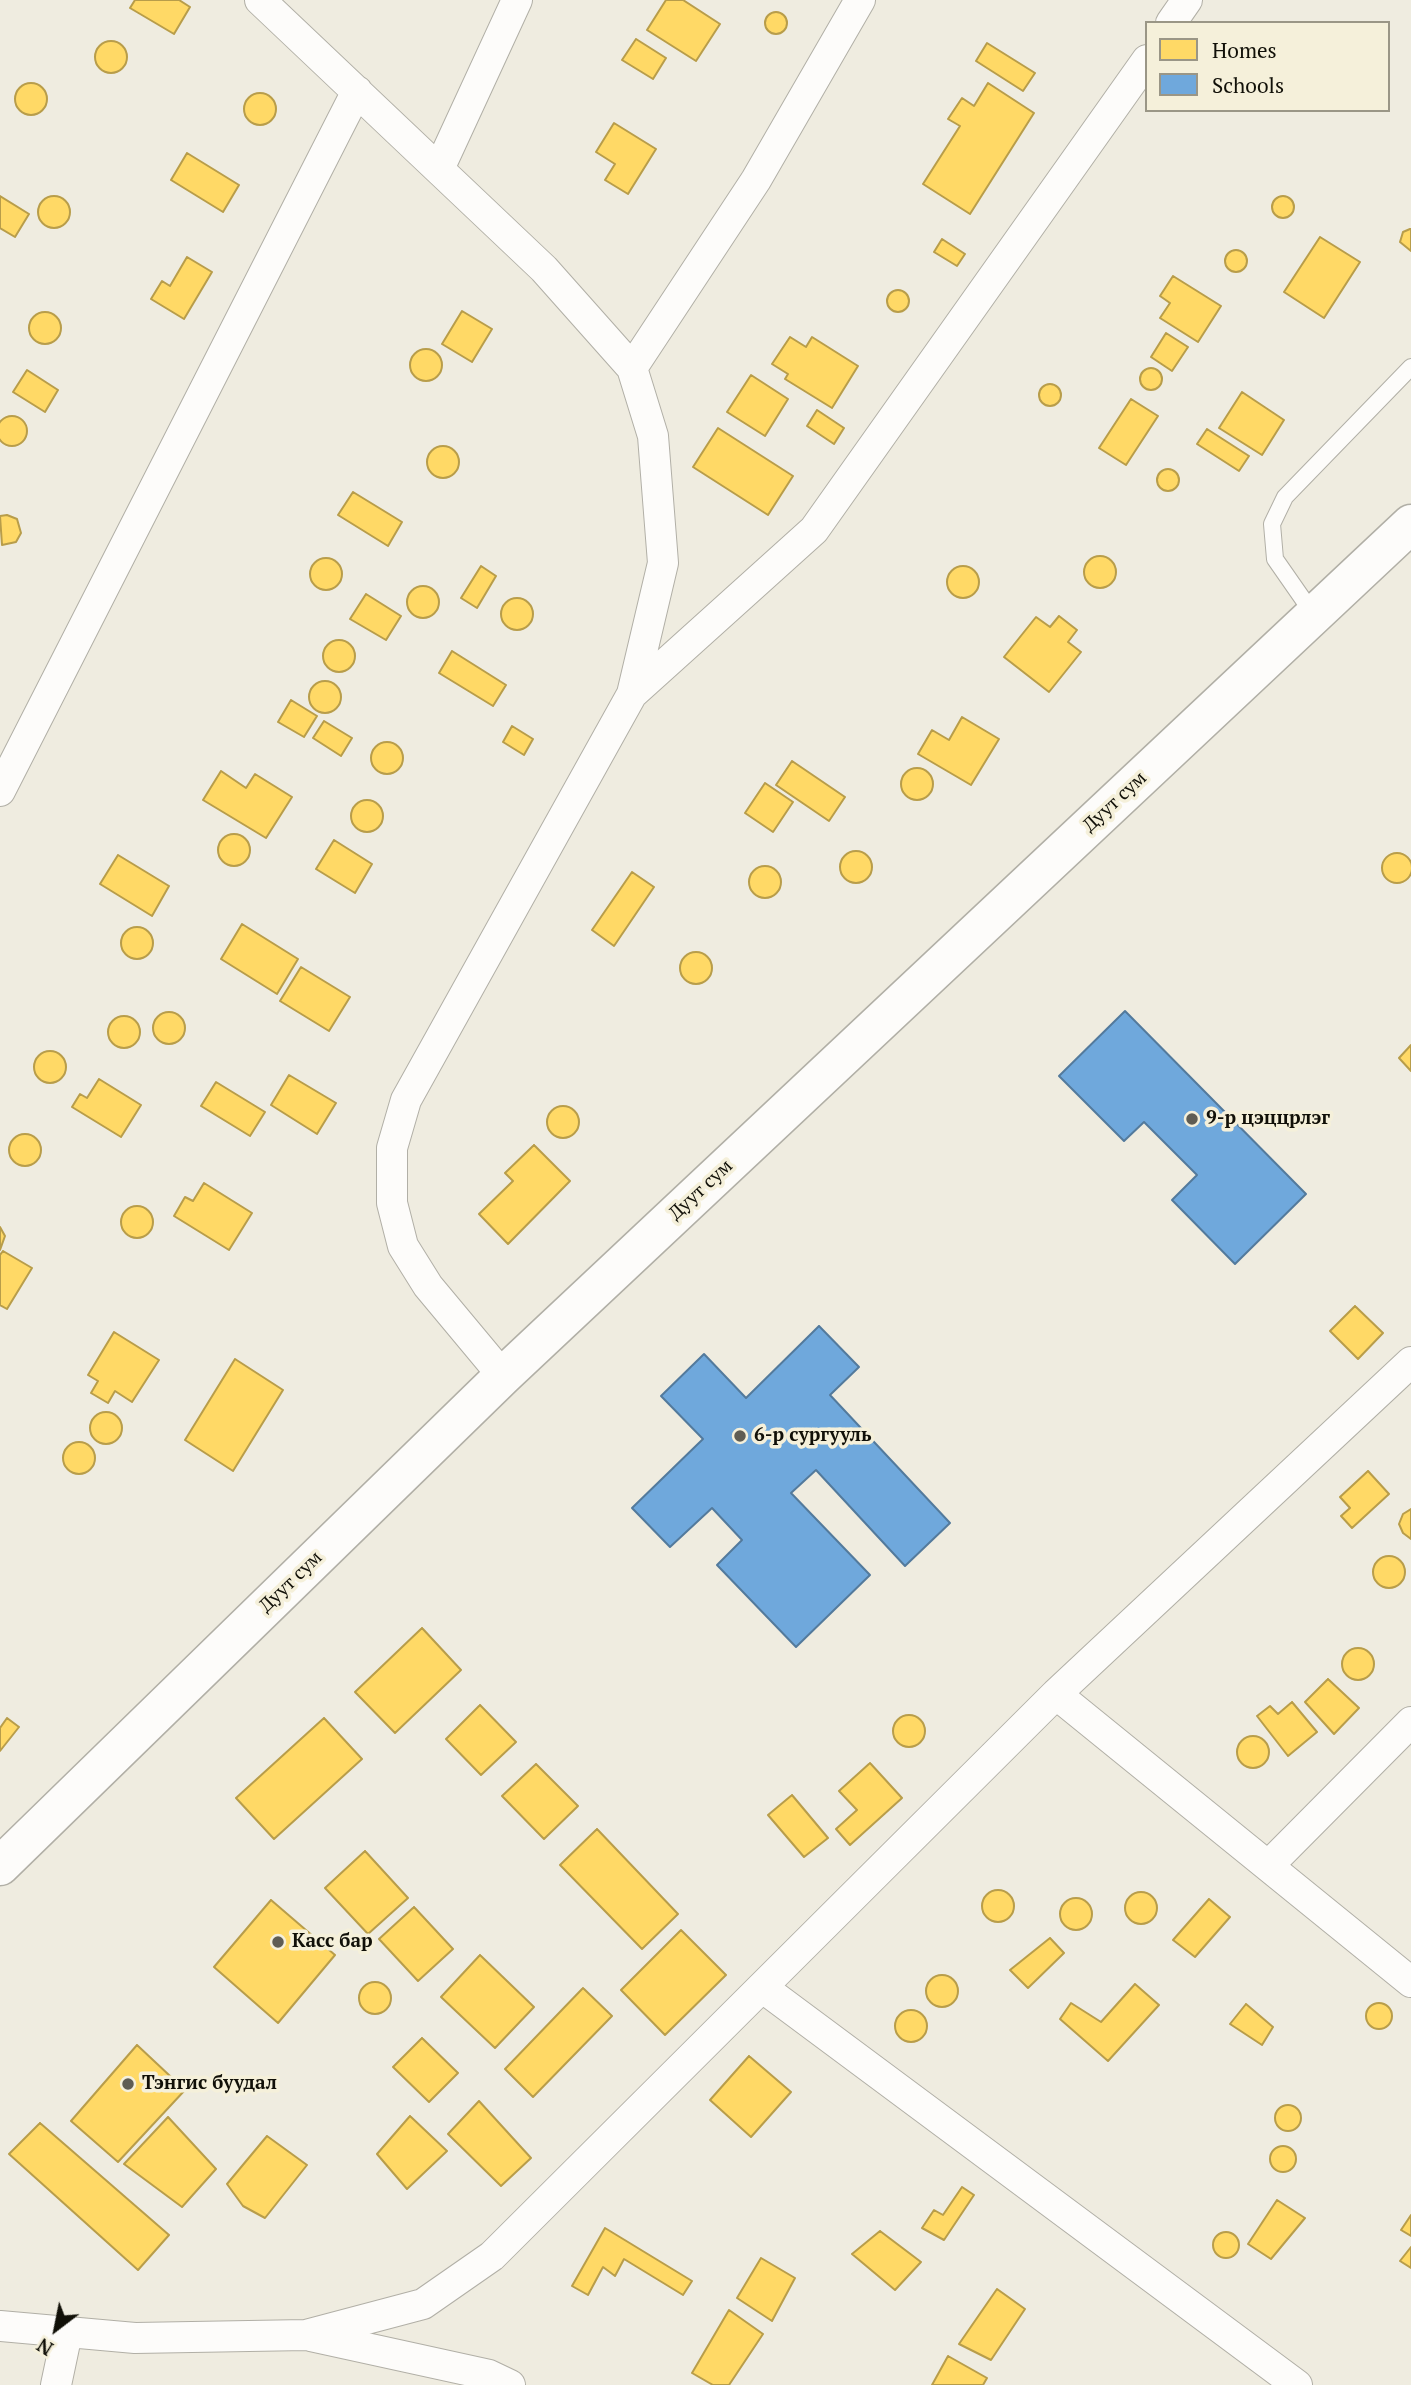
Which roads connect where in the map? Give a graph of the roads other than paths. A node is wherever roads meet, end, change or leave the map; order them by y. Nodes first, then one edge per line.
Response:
1 (260, 0) edge
2 (517, 0) edge
3 (860, 0) edge
4 (1187, 0) edge
5 (1172, 21) edge
6 (1145, 63) edge
7 (357, 91) junction
8 (439, 169) junction
9 (1411, 367) edge
10 (632, 368) junction
11 (1411, 524) edge
12 (1314, 615) junction
13 (632, 694) junction
14 (0, 791) edge
15 (1411, 1363) edge
16 (503, 1376) junction
17 (1056, 1694) junction
18 (1411, 1722) edge
19 (0, 1866) edge
20 (1268, 1866) junction
21 (1411, 1982) edge
22 (763, 1988) junction
23 (0, 2326) edge
24 (67, 2333) junction
25 (306, 2335) junction
26 (56, 2385) edge
27 (510, 2385) edge
28 (1297, 2385) edge

1 - 7 street
2 - 8 street
3 - 10 street
4 - 5 street
6 - 13 street
7 - 8 street
7 - 14 street
8 - 10 street
9 - 12 lane
10 - 13 street
11 - 12 main road, Дуут сум
12 - 16 main road, Дуут сум
13 - 16 street
15 - 17 street
16 - 19 main road, Дуут сум
17 - 20 street
17 - 22 street
18 - 20 street
20 - 21 street
22 - 25 street
22 - 28 street
23 - 24 street
24 - 25 street
24 - 26 street
25 - 27 street

